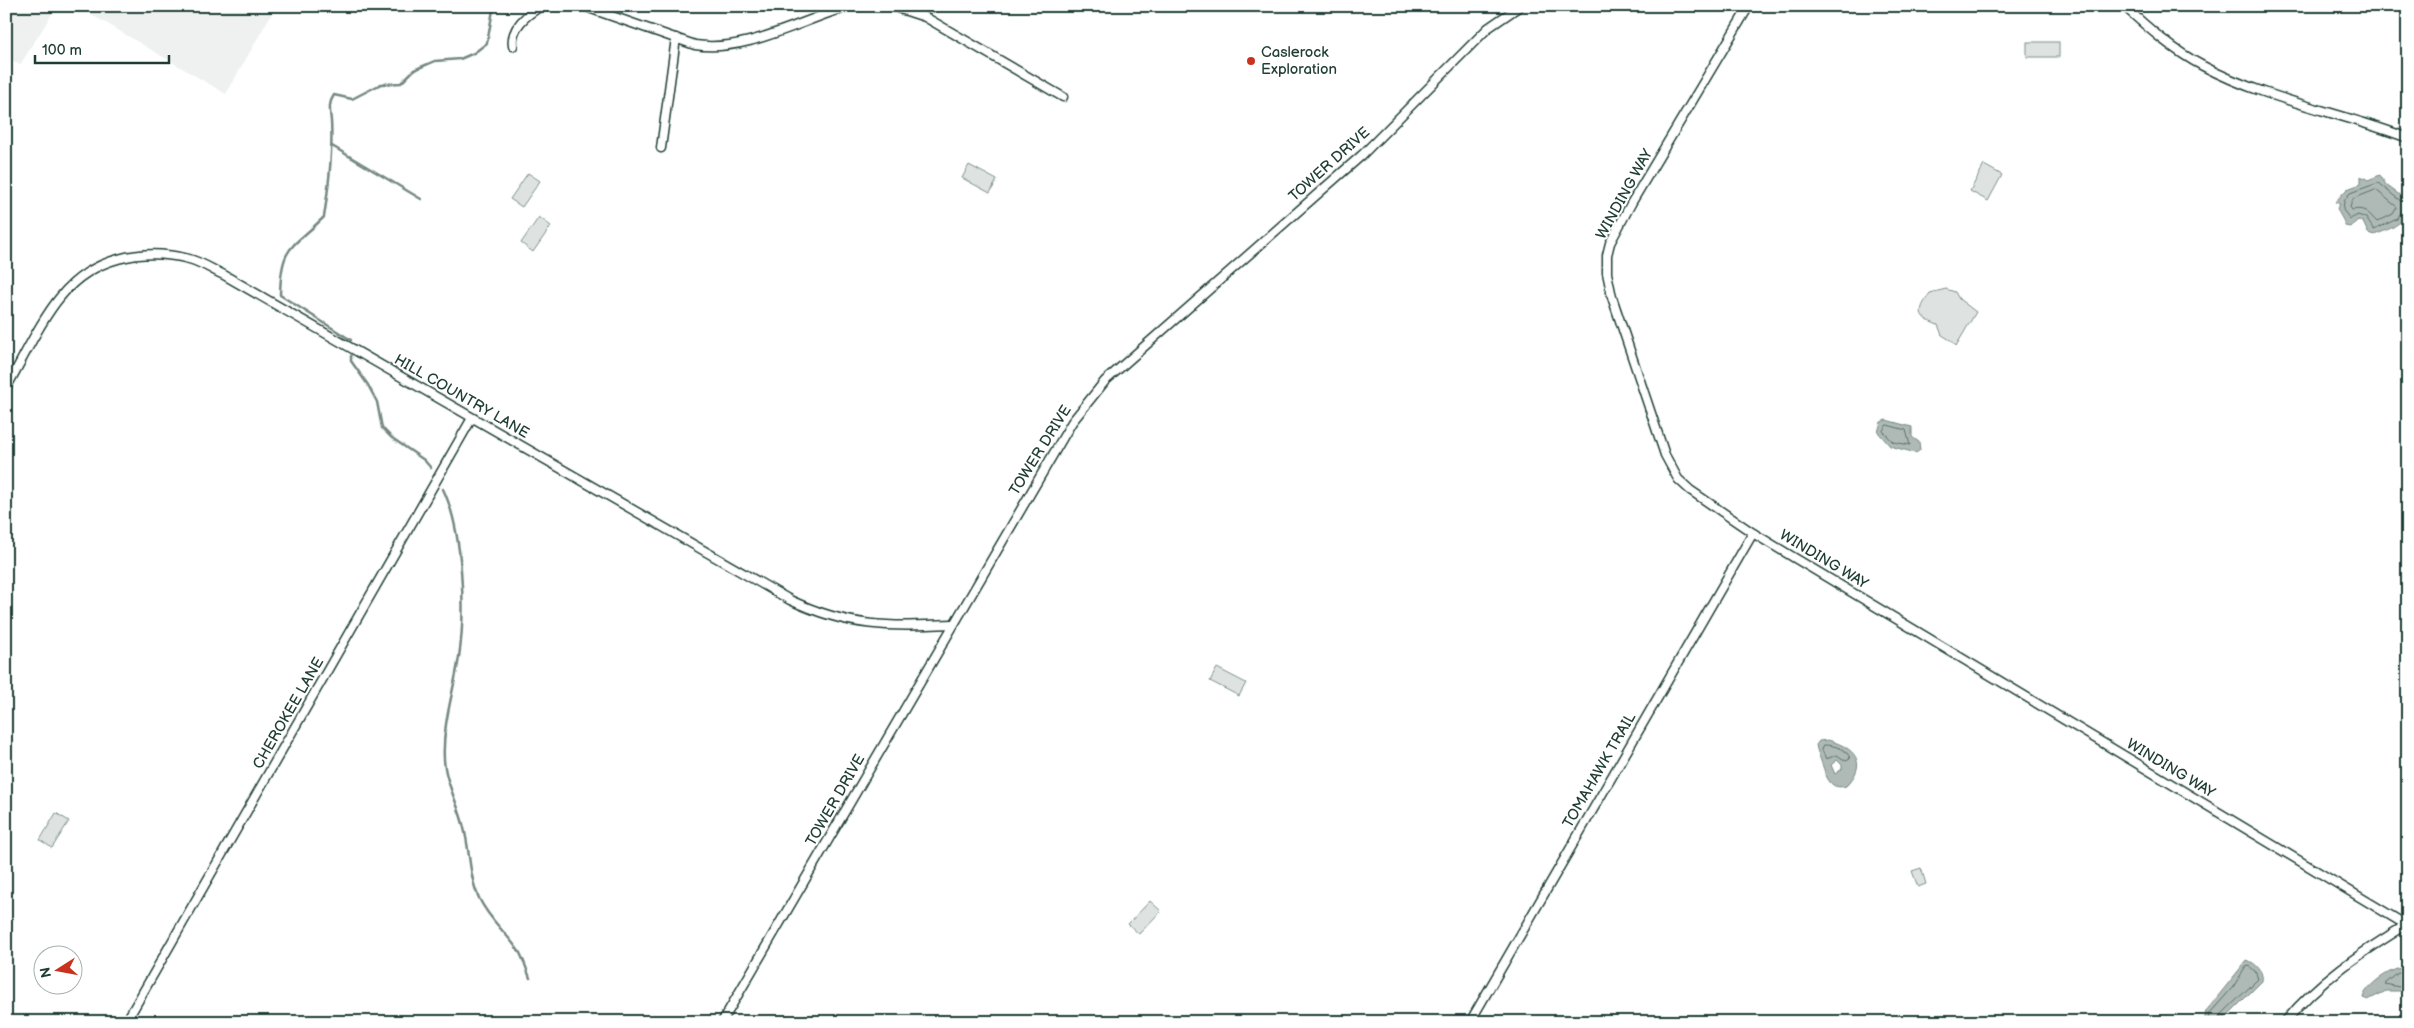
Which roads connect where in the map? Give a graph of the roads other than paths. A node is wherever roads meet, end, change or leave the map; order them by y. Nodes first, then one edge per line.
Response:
1 (542, 6) edge
2 (582, 6) edge
3 (850, 6) edge
4 (891, 6) edge
5 (1520, 6) edge
6 (1749, 6) edge
7 (2124, 6) edge
8 (676, 38) junction
9 (513, 46) dead end
10 (1064, 97) dead end
11 (2408, 138) edge
12 (661, 148) dead end
13 (6, 388) edge
14 (472, 418) junction
15 (1753, 533) junction
16 (952, 624) junction
17 (2407, 926) edge
18 (126, 1022) edge
19 (722, 1022) edge
20 (1470, 1022) edge
21 (2285, 1022) edge

1 - 9 street
2 - 8 street
3 - 8 street
4 - 10 street
5 - 16 street, TOWER DRIVE
6 - 15 street, WINDING WAY
7 - 11 street
8 - 12 street
13 - 14 street, HILL COUNTRY LANE
14 - 16 street, HILL COUNTRY LANE
14 - 18 street, CHEROKEE LANE
15 - 17 street, WINDING WAY
15 - 20 street, TOMAHAWK TRAIL
16 - 19 street, TOWER DRIVE
17 - 21 street

